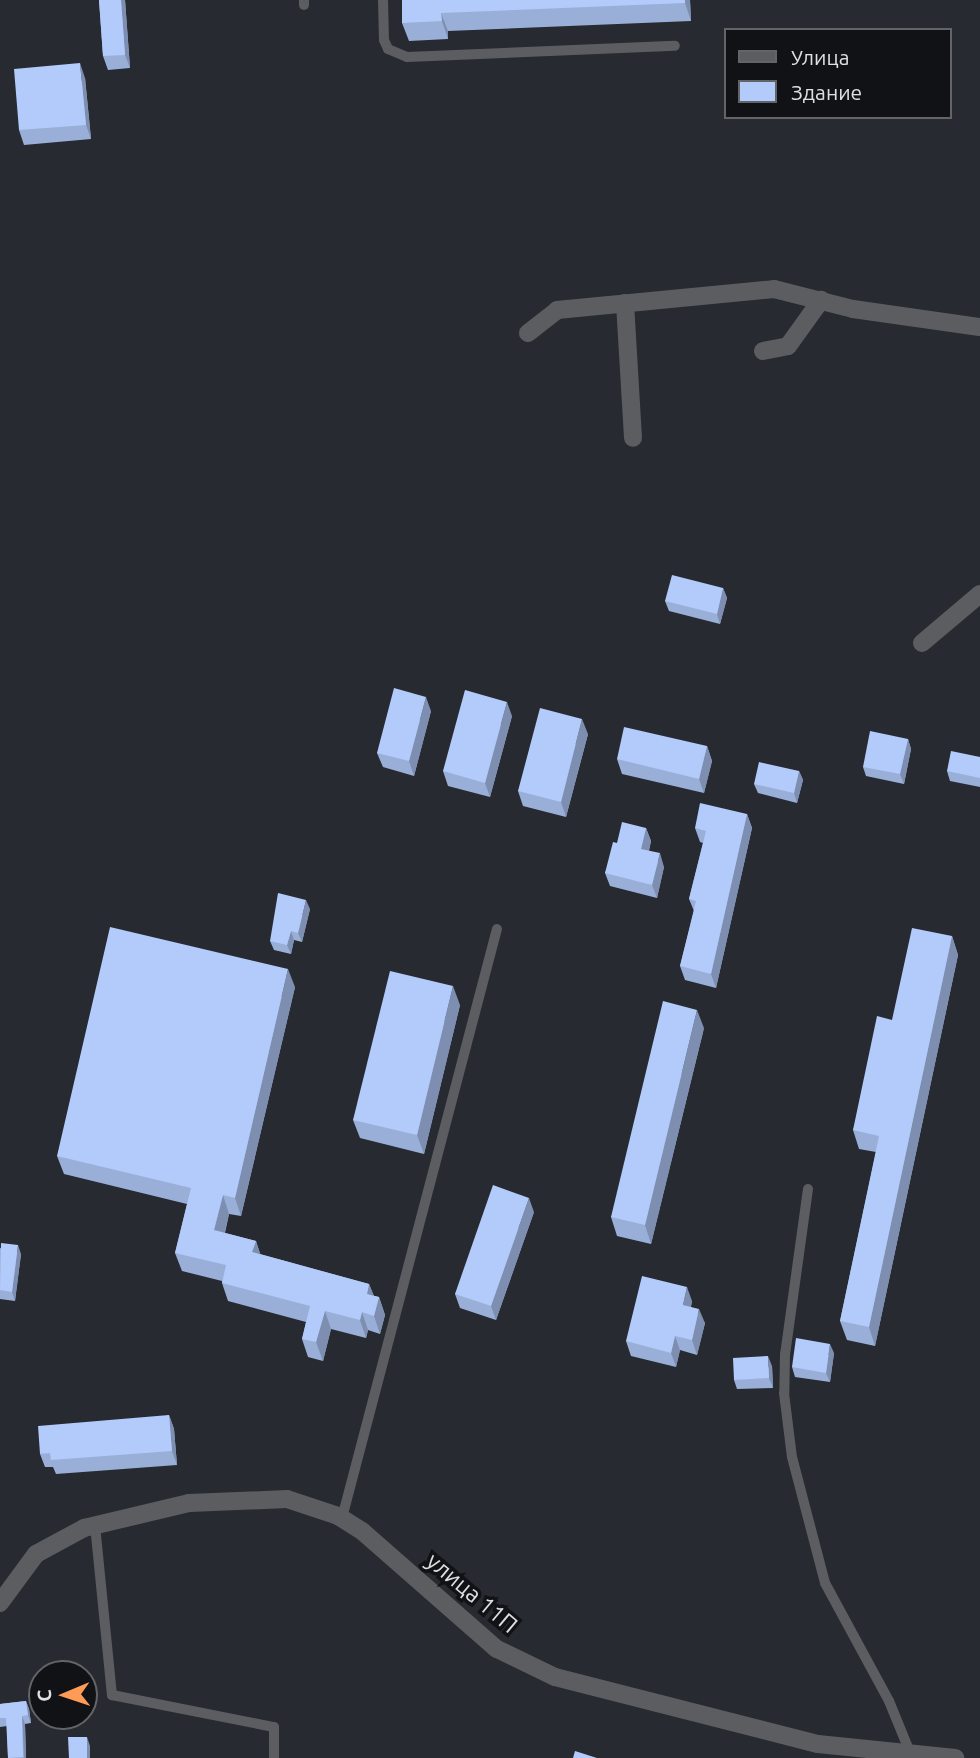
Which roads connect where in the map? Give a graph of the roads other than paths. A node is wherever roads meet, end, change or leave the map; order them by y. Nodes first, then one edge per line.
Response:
1 (383, 0) edge
2 (675, 46) dead end
3 (821, 300) junction
4 (625, 303) junction
5 (980, 327) edge
6 (528, 333) dead end
7 (763, 351) dead end
8 (633, 438) dead end
9 (980, 594) edge
10 (922, 643) dead end
11 (497, 929) dead end
12 (808, 1189) dead end
13 (342, 1518) junction
14 (95, 1525) junction
15 (0, 1603) edge
16 (817, 1751) edge
17 (911, 1756) junction
18 (274, 1758) edge
19 (955, 1758) edge

1 - 2 lane
3 - 4 street
3 - 5 street
3 - 7 street
4 - 6 street
4 - 8 street
9 - 10 street
11 - 13 lane
12 - 17 lane
13 - 14 street, улица 11П
13 - 16 street, улица 11П
14 - 15 street, улица 11П
14 - 18 lane
16 - 17 street, улица 11П
17 - 19 street, улица 11П

